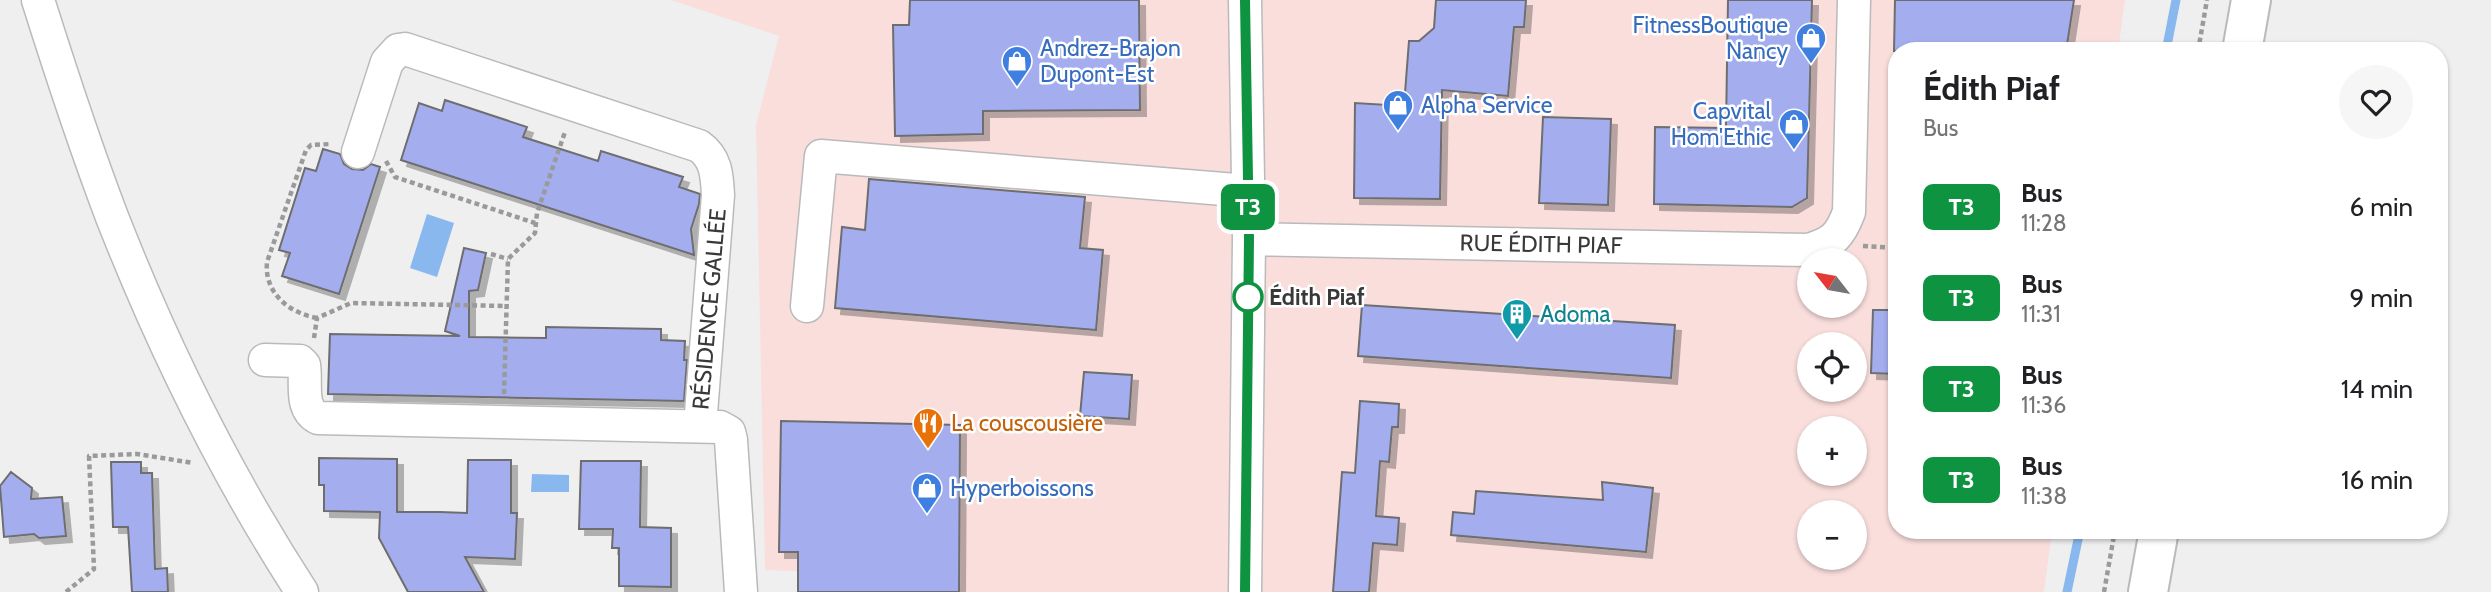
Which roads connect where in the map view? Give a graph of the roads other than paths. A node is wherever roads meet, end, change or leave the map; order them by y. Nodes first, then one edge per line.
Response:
1 (38, 0) edge
2 (1245, 0) edge
3 (1854, 0) edge
4 (2251, 0) edge
5 (2244, 42) edge
6 (358, 152) road end
7 (1248, 191) junction
8 (1249, 239) junction
9 (807, 306) dead end
10 (265, 360) dead end
11 (700, 426) junction
12 (2157, 539) edge
13 (302, 592) edge
14 (741, 592) edge
15 (1245, 592) edge
16 (2148, 592) edge

1 - 13 street
2 - 7 street
3 - 8 street, RUE ÉDITH PIAF
4 - 5 main road
6 - 11 street, RÉSIDENCE GALLÉE
7 - 8 street
7 - 9 street
8 - 15 street
10 - 11 street, RÉSIDENCE GALLÉE
11 - 14 street
12 - 16 main road

